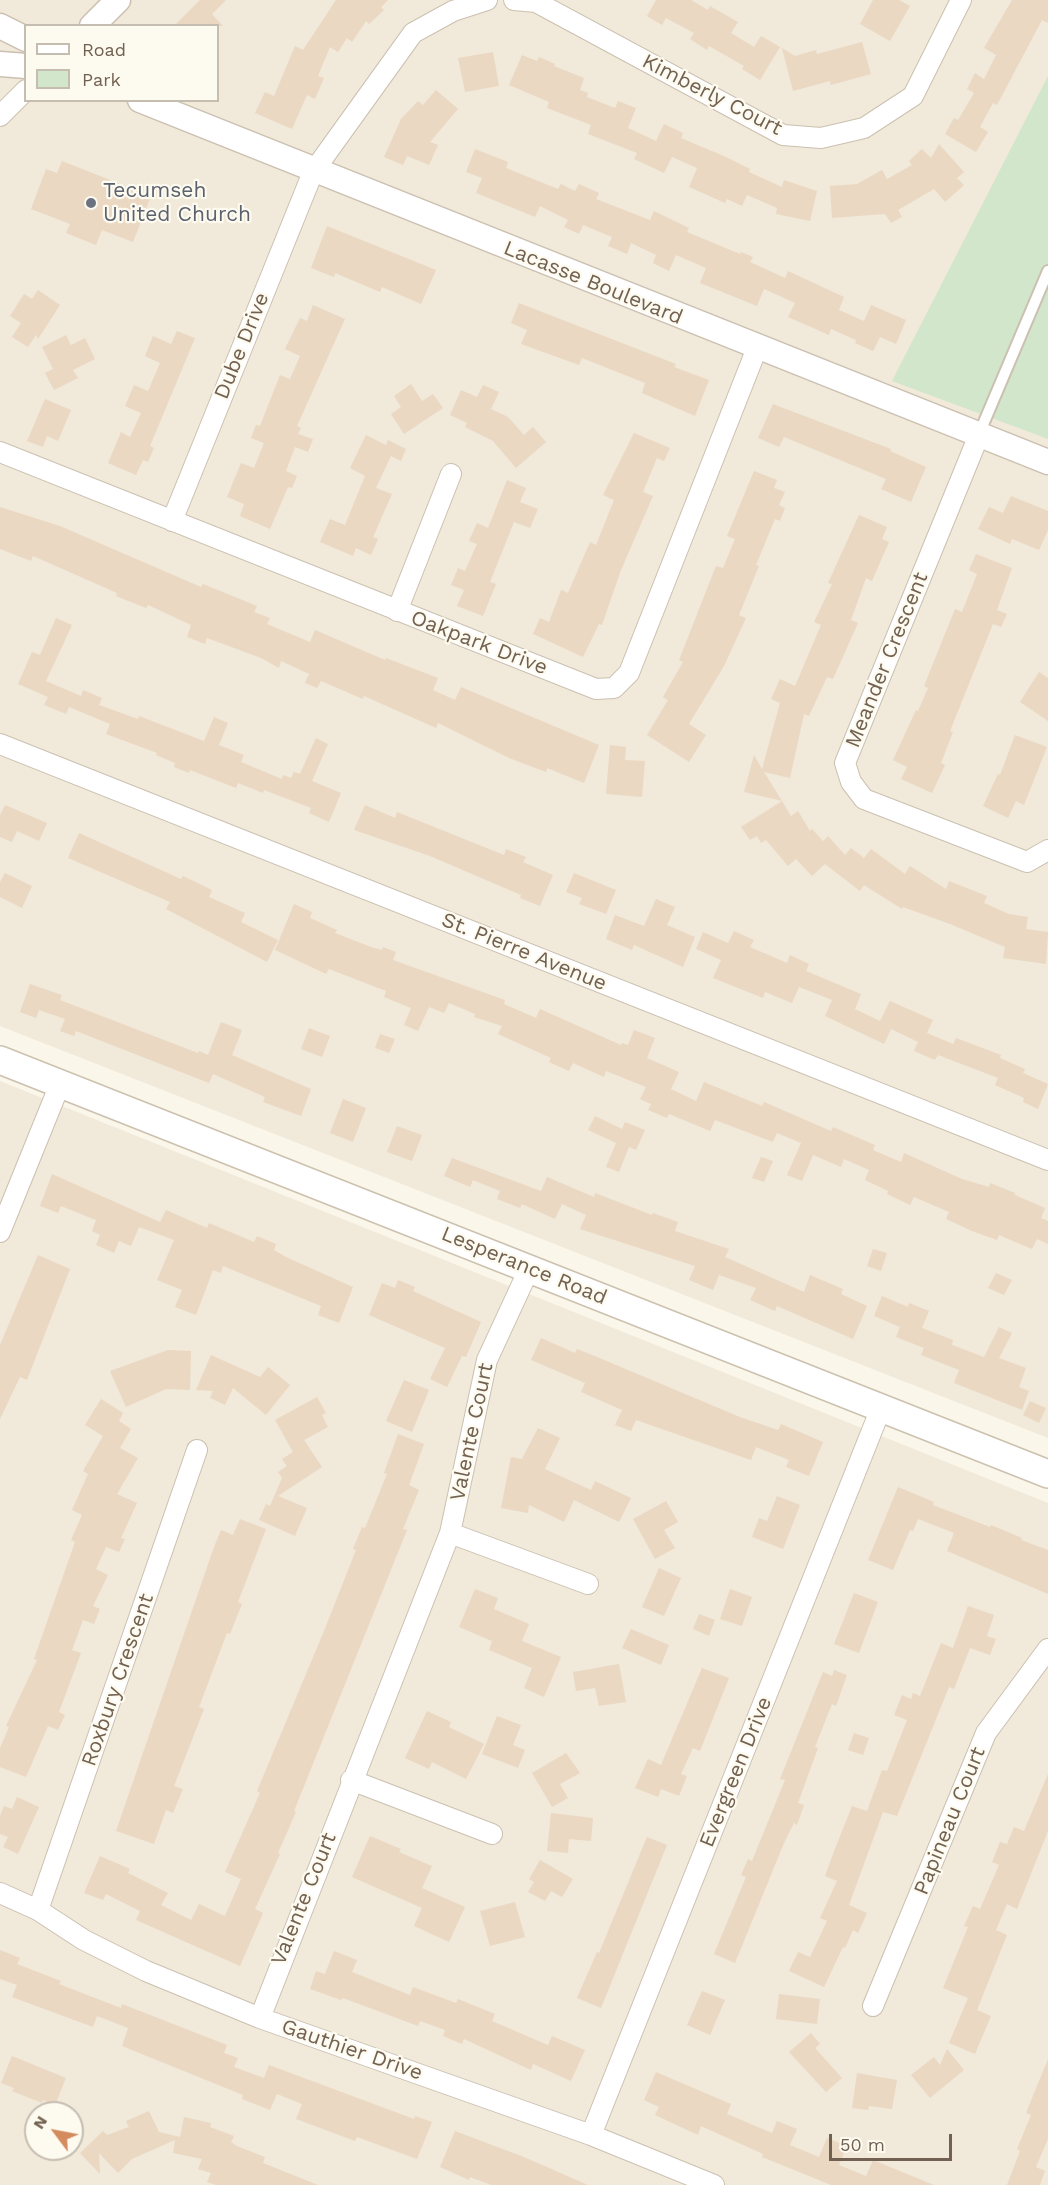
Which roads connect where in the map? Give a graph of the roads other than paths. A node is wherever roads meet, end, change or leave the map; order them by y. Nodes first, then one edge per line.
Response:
1 (118, 0) edge
2 (487, 0) edge
3 (514, 0) edge
4 (961, 0) edge
5 (536, 1) edge
6 (94, 24) edge
7 (0, 26) edge
8 (24, 38) edge
9 (0, 64) edge
10 (24, 66) edge
11 (24, 92) edge
12 (145, 102) edge
13 (0, 116) edge
14 (313, 172) junction
15 (1048, 270) edge
16 (757, 348) junction
17 (979, 435) junction
18 (0, 452) edge
19 (1048, 462) edge
20 (451, 474) dead end
21 (172, 521) junction
22 (397, 610) junction
23 (0, 744) edge
24 (1048, 850) edge
25 (0, 1060) edge
26 (60, 1084) junction
27 (1048, 1160) edge
28 (0, 1232) edge
29 (530, 1267) junction
30 (881, 1408) junction
31 (197, 1450) dead end
32 (1048, 1474) edge
33 (450, 1533) junction
34 (588, 1584) dead end
35 (1048, 1649) edge
36 (351, 1780) junction
37 (492, 1834) dead end
38 (0, 1893) edge
39 (38, 1910) junction
40 (873, 2006) dead end
41 (260, 2018) junction
42 (591, 2135) junction
43 (714, 2185) edge

1 - 6 street
2 - 14 street
3 - 5 street, Kimberly Court
4 - 5 street, Kimberly Court
7 - 8 street
9 - 10 street
11 - 13 street
12 - 14 street, Lacasse Boulevard
14 - 16 street, Lacasse Boulevard
14 - 21 street, Dube Drive
15 - 17 lane
16 - 17 street, Lacasse Boulevard
16 - 22 street, Oakpark Drive
17 - 19 street, Lacasse Boulevard
17 - 24 street, Meander Crescent
18 - 21 street, Oakpark Drive
20 - 22 street
21 - 22 street, Oakpark Drive
23 - 27 street, St. Pierre Avenue
25 - 26 main road, Lesperance Road
26 - 28 street
26 - 29 main road, Lesperance Road
29 - 30 main road, Lesperance Road
29 - 33 street, Valente Court
30 - 32 main road, Lesperance Road
30 - 42 street, Evergreen Drive
31 - 39 street, Roxbury Crescent
33 - 34 street
33 - 36 street, Valente Court
35 - 40 street, Papineau Court
36 - 37 street
36 - 41 street, Valente Court
38 - 39 street, Gauthier Drive
39 - 41 street, Gauthier Drive
41 - 42 street, Gauthier Drive
42 - 43 street, Gauthier Drive

